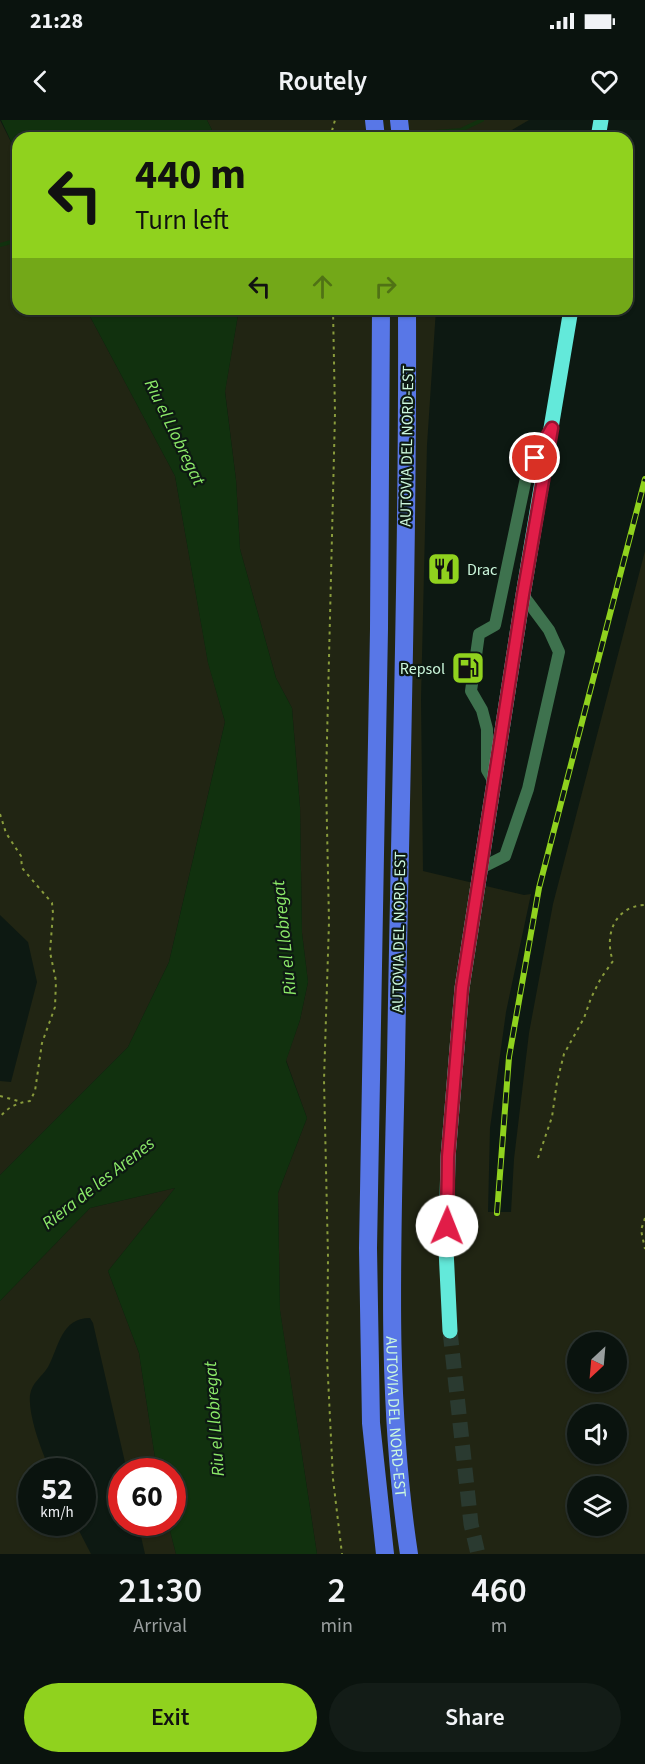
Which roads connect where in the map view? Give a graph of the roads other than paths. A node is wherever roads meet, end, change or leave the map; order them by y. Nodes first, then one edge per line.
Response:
1 (381, 315) edge
2 (407, 315) edge
3 (570, 315) edge
4 (552, 428) junction
5 (523, 595) junction
6 (494, 783) junction
7 (479, 869) junction
8 (450, 1331) tunnel mouth
9 (385, 1554) edge
10 (409, 1554) edge

1 - 9 highway, AUTOVIA DEL NORD-EST
2 - 10 highway, AUTOVIA DEL NORD-EST
3 - 4 main road
4 - 5 main road
4 - 6 lane
5 - 6 main road
5 - 7 lane
6 - 7 main road
7 - 8 main road

